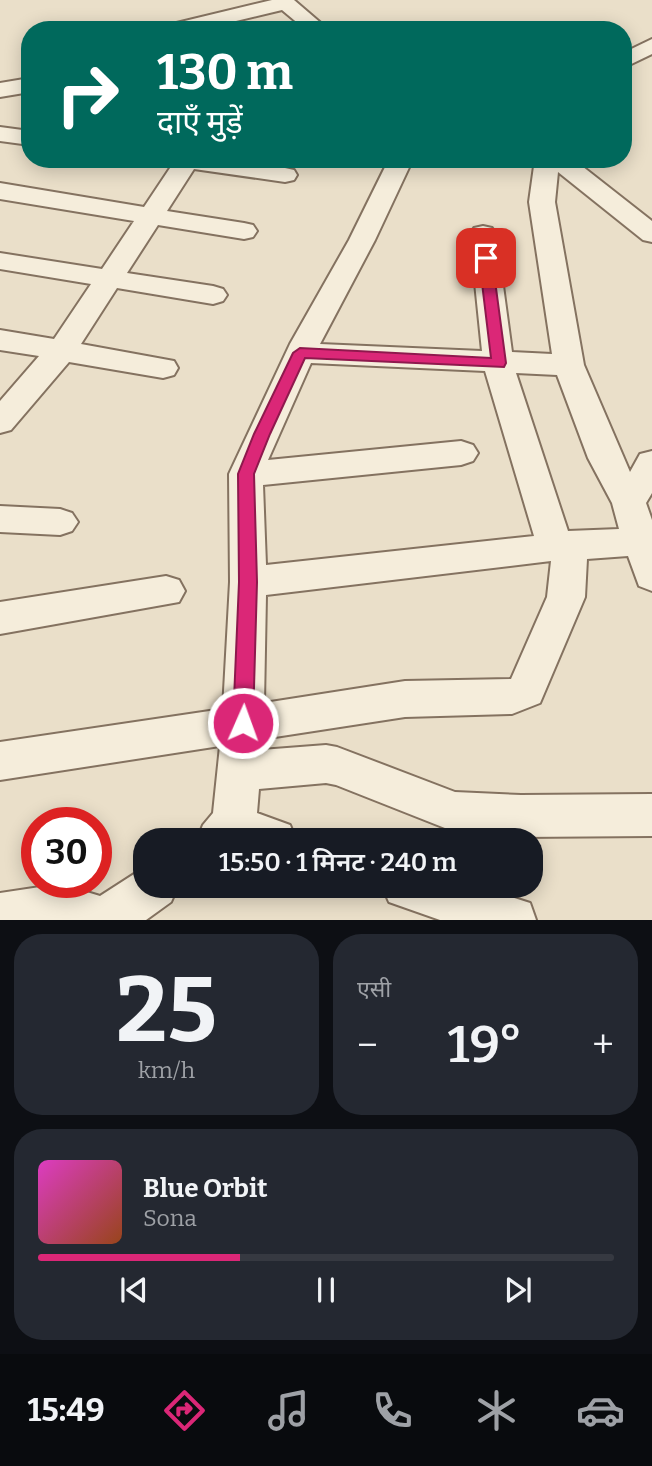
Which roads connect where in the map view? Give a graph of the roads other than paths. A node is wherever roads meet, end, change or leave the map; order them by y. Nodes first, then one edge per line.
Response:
1 (283, 1) edge
2 (206, 21) edge
3 (308, 21) edge
4 (652, 45) edge
5 (632, 57) edge
6 (0, 134) edge
7 (21, 137) edge
8 (177, 168) edge
9 (237, 168) edge
10 (396, 168) edge
11 (546, 168) edge
12 (568, 168) edge
13 (285, 175) dead end
14 (0, 191) edge
15 (150, 216) junction
16 (244, 232) dead end
17 (483, 234) dead end
18 (652, 234) edge
19 (0, 261) edge
20 (109, 279) junction
21 (213, 295) dead end
22 (0, 340) edge
23 (61, 351) junction
24 (300, 353) junction
25 (498, 363) junction
26 (569, 365) junction
27 (163, 368) dead end
28 (0, 422) edge
29 (461, 453) dead end
30 (652, 463) edge
31 (246, 474) junction
32 (629, 503) junction
33 (0, 519) edge
34 (60, 522) dead end
35 (646, 540) edge
36 (561, 546) junction
37 (652, 576) edge
38 (248, 582) junction
39 (166, 591) dead end
40 (0, 618) edge
41 (243, 723) junction
42 (0, 761) edge
43 (238, 771) junction
44 (652, 815) edge
45 (228, 828) edge
46 (137, 898) edge
47 (443, 898) edge
48 (0, 916) edge
49 (104, 920) edge
50 (513, 920) edge

1 - 2 street
1 - 3 street
4 - 5 street
6 - 7 street
8 - 15 street
9 - 13 street
10 - 24 street
11 - 26 street
12 - 18 street
14 - 15 street
15 - 16 street
15 - 20 street
17 - 25 street
19 - 20 street
20 - 21 street
20 - 23 street
22 - 23 street
23 - 27 street
23 - 28 street
24 - 25 street
24 - 31 street
25 - 26 street
25 - 36 street
26 - 32 street
29 - 31 street
30 - 32 street
31 - 38 street
32 - 35 street
33 - 34 street
35 - 36 street
35 - 37 street
36 - 38 street
36 - 41 street
38 - 41 street
39 - 40 street
41 - 42 street
41 - 43 street
43 - 44 street
43 - 45 street
46 - 49 street
47 - 50 street
48 - 49 street

